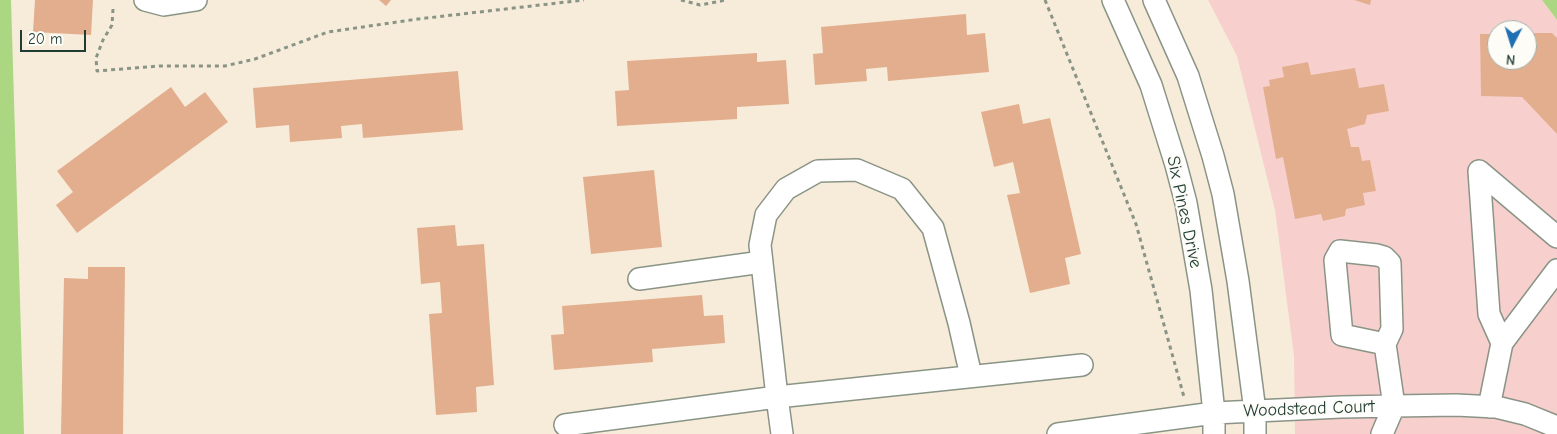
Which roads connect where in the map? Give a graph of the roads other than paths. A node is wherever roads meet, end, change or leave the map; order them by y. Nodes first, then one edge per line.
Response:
1 (145, 0) edge
2 (196, 0) edge
3 (1113, 0) edge
4 (1154, 0) edge
5 (1557, 237) edge
6 (762, 262) junction
7 (1557, 270) edge
8 (639, 279) dead end
9 (1502, 343) junction
10 (1385, 344) dead end
11 (1082, 365) dead end
12 (971, 376) junction
13 (777, 397) junction
14 (1394, 406) junction
15 (1489, 407) junction
16 (1256, 411) junction
17 (1214, 424) edge
18 (565, 425) dead end
19 (1557, 427) edge
20 (782, 434) edge
21 (1058, 434) edge
22 (1255, 434) edge
23 (1382, 434) edge

1 - 2 street
3 - 17 street, Six Pines Drive
4 - 16 street
5 - 9 street
6 - 8 street
6 - 12 street
6 - 13 street
7 - 9 street
9 - 15 street
10 - 14 street
11 - 12 street
12 - 13 street
13 - 18 street
13 - 20 street
14 - 15 street, Woodstead Court
14 - 16 street, Woodstead Court
14 - 23 street
15 - 19 street, Woodstead Court
16 - 17 street, Woodstead Court
16 - 22 street
17 - 21 street, Woodstead Court

